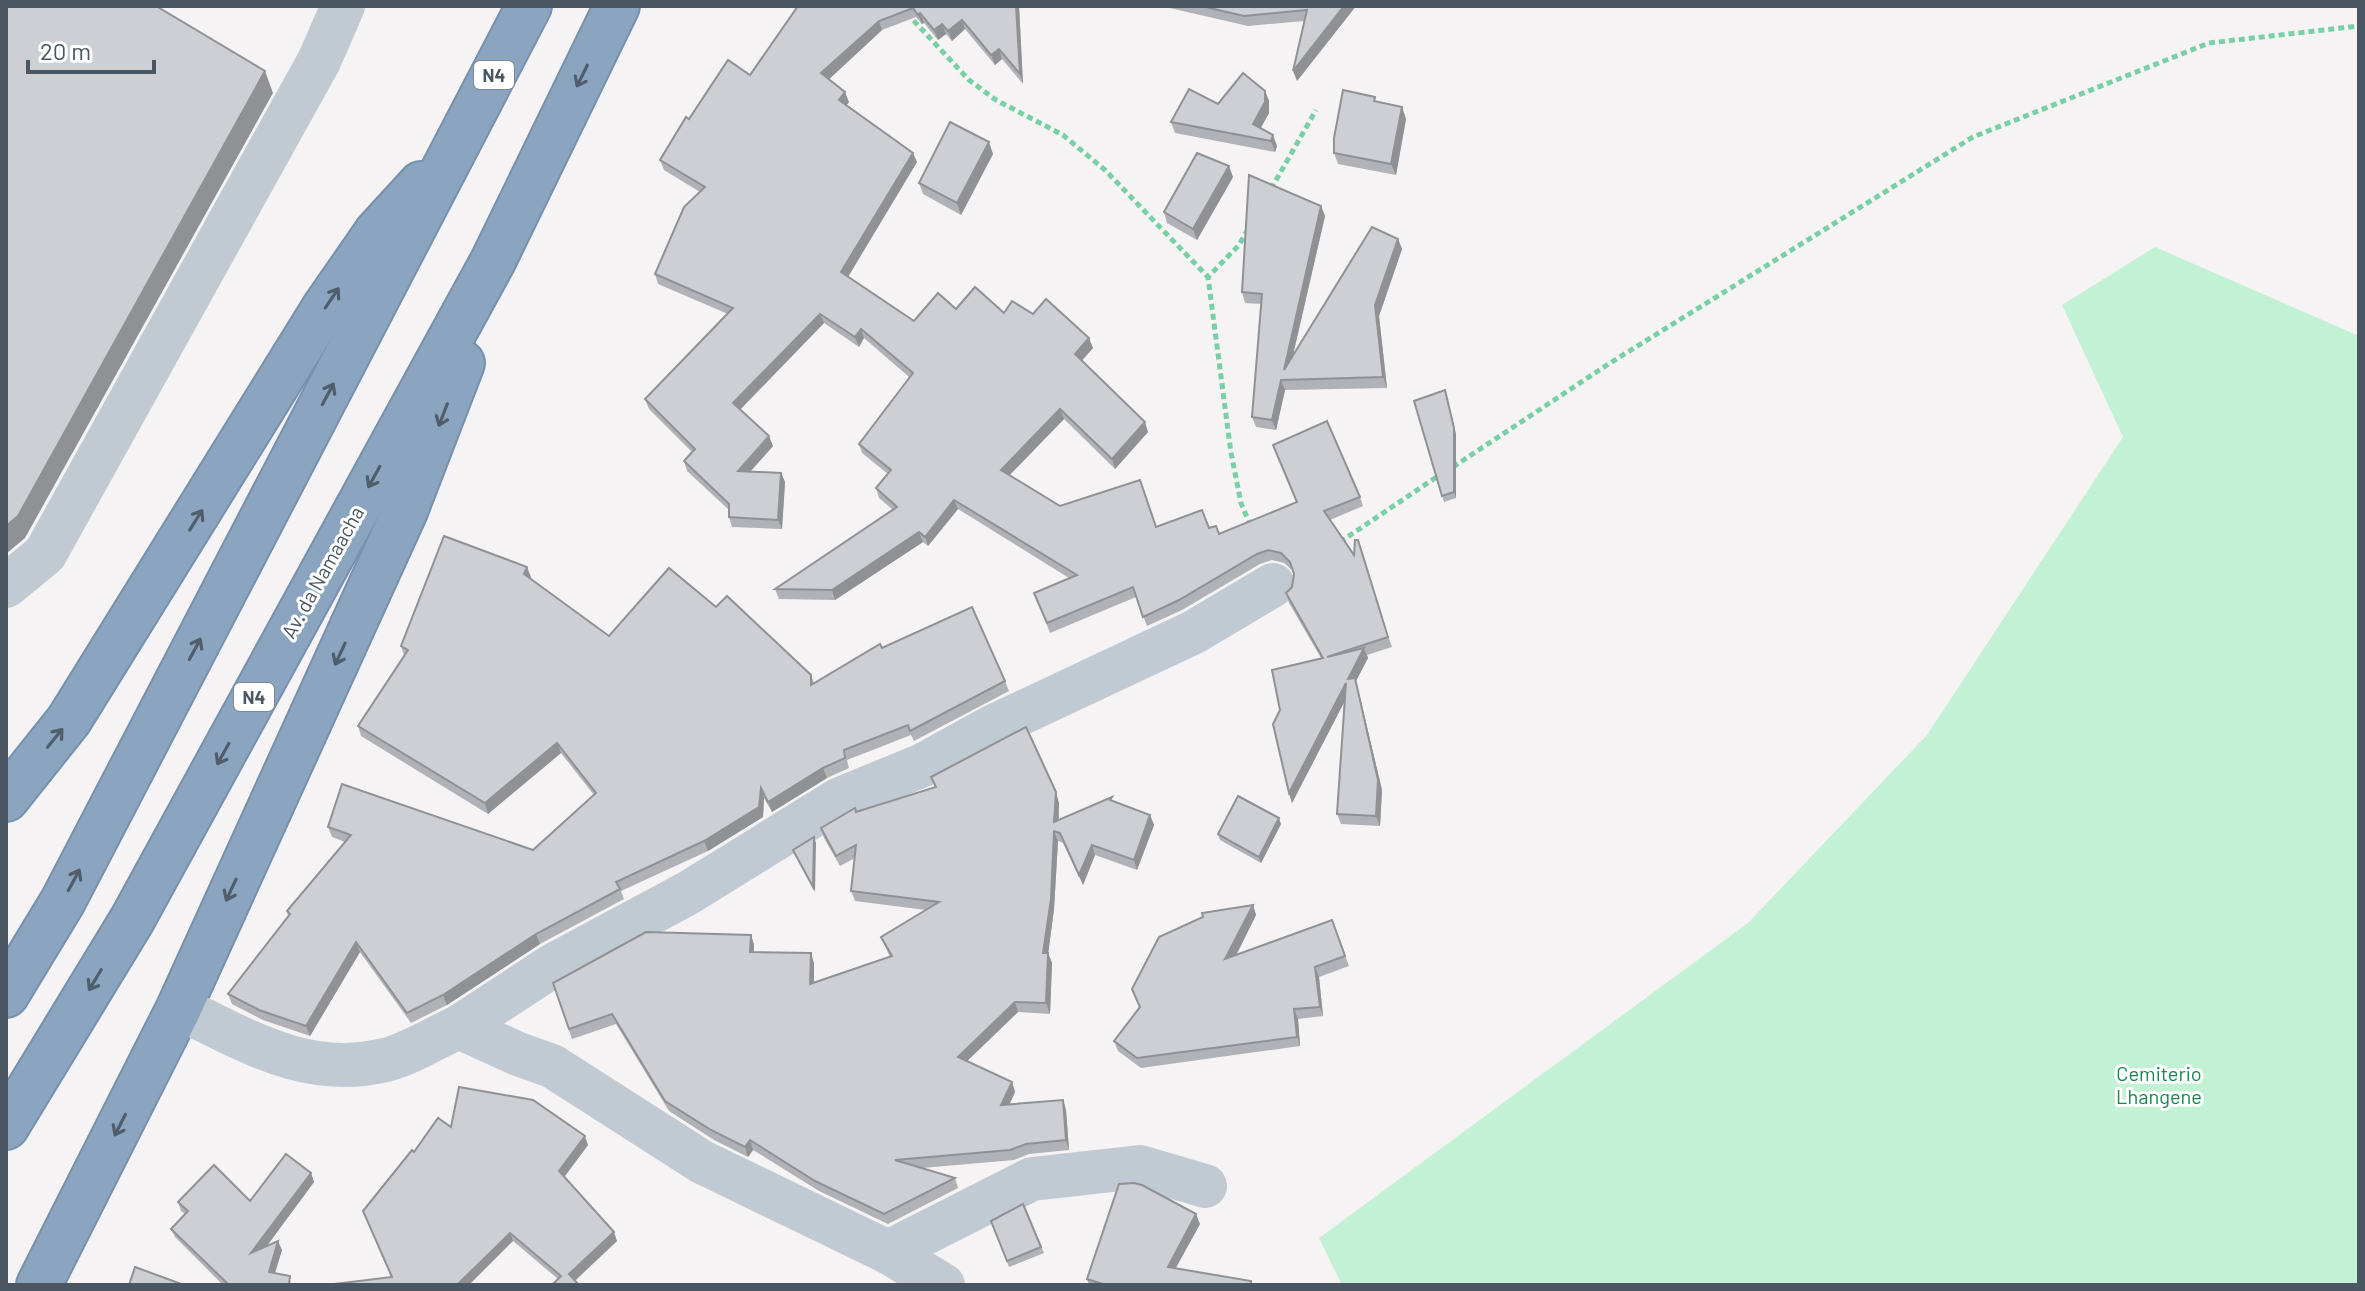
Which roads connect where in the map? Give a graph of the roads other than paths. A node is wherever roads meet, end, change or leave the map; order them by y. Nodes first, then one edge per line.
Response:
1 (343, 6) edge
2 (529, 6) edge
3 (617, 6) edge
4 (459, 145) junction
5 (493, 261) junction
6 (1273, 585) road end
7 (6, 586) edge
8 (6, 799) edge
9 (6, 995) edge
10 (179, 1008) junction
11 (459, 1027) junction
12 (6, 1127) edge
13 (1205, 1186) dead end
14 (888, 1252) junction
15 (39, 1285) edge
16 (943, 1285) edge

1 - 7 street
2 - 4 highway, N4
3 -> 5 highway, Av. da Namaacha / N4
8 -> 4 highway
9 -> 4 highway, N4
5 -> 10 highway
5 -> 12 highway, Av. da Namaacha / N4
6 - 11 street
10 - 11 street
10 -> 15 highway
11 - 14 street
13 - 14 street
14 - 16 street

